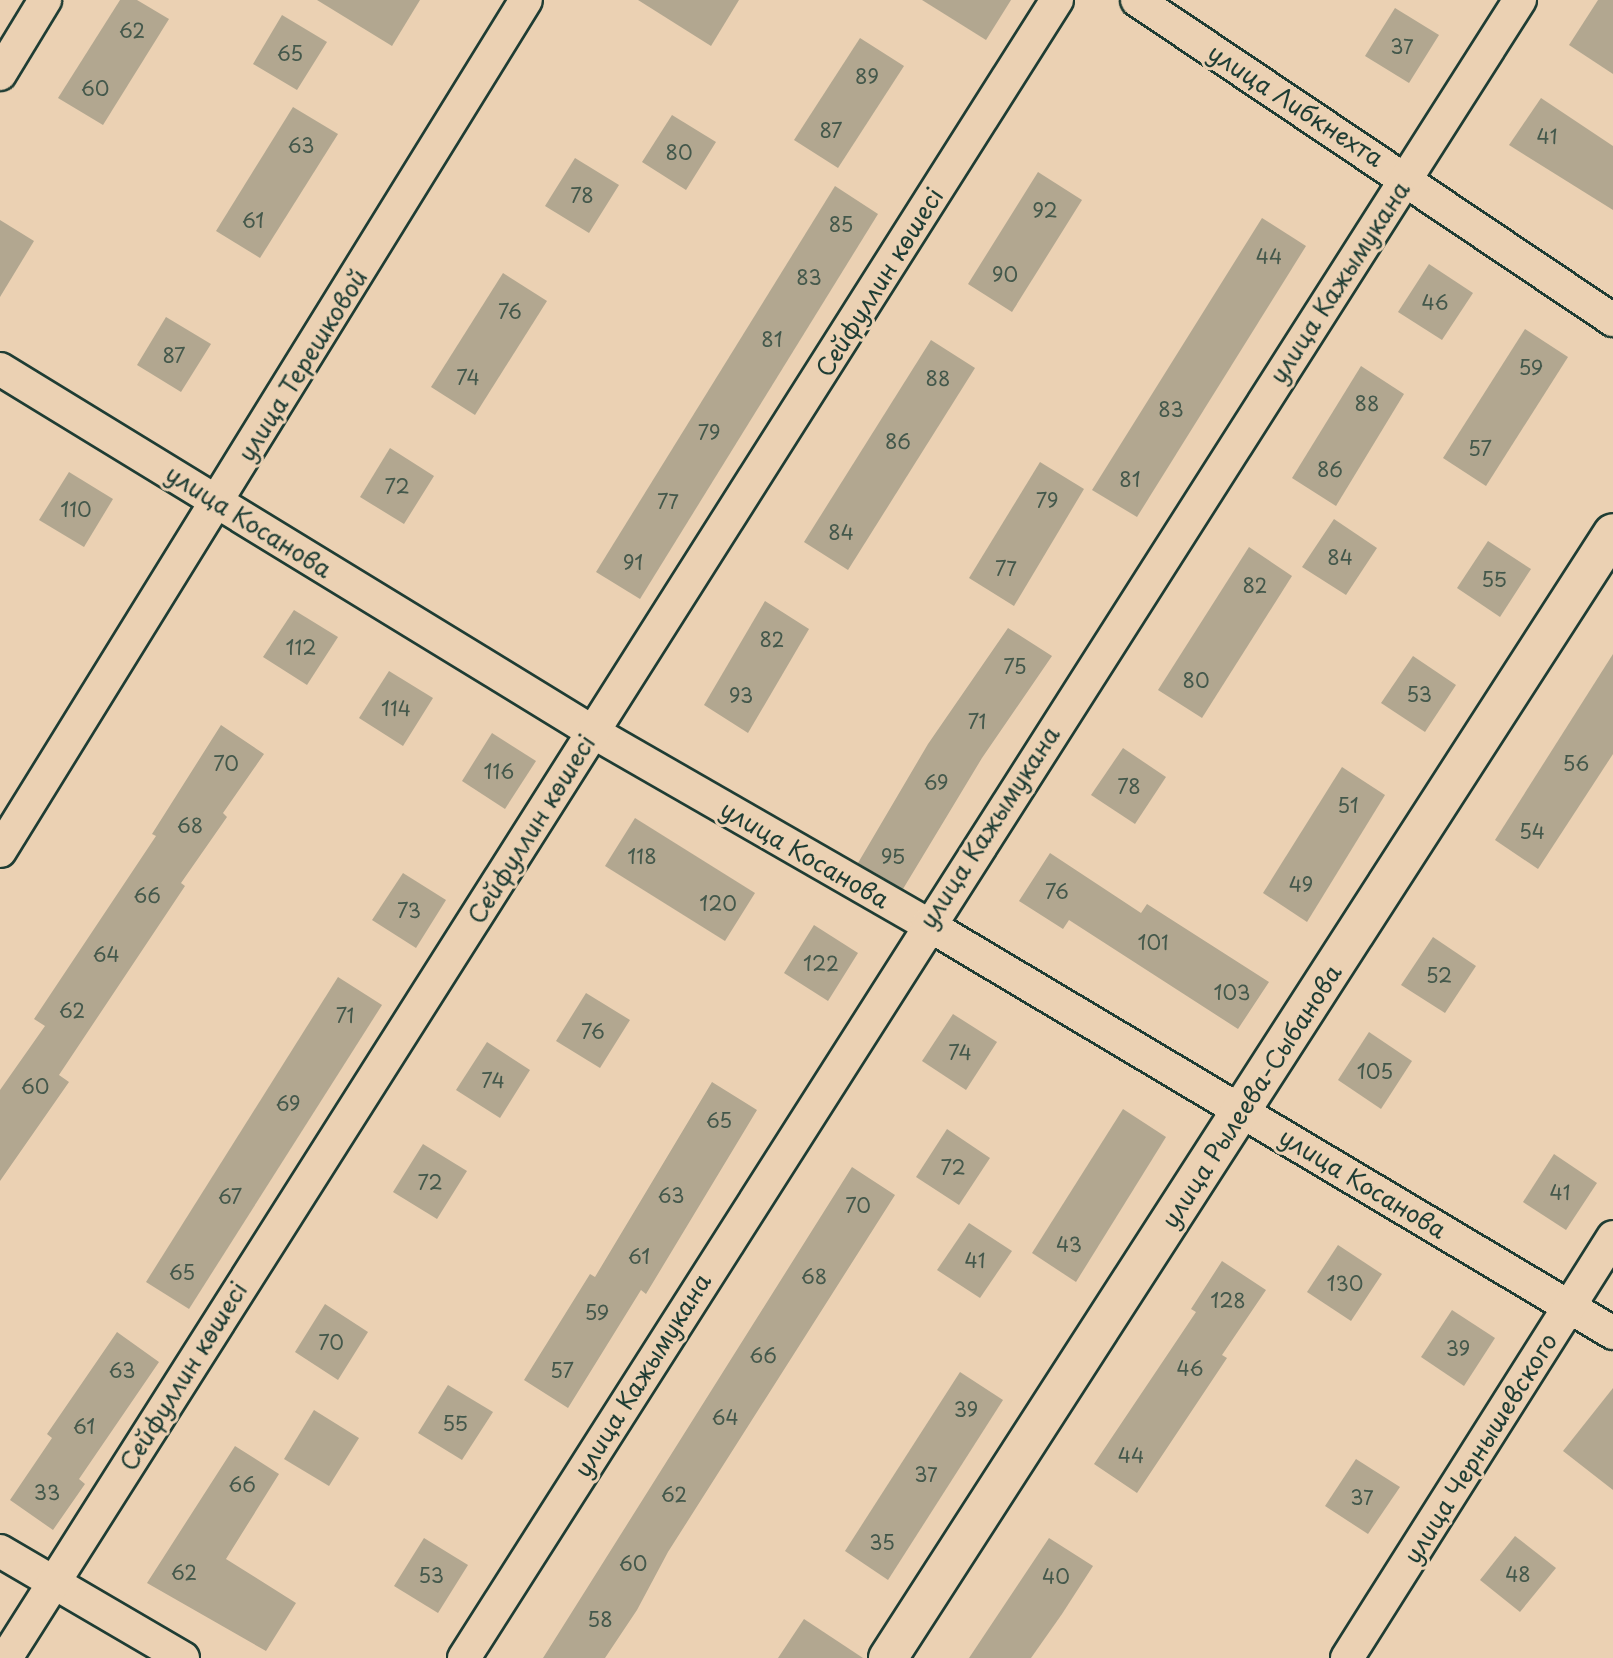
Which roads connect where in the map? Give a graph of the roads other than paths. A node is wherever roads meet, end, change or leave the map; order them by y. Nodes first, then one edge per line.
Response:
1 (45, 0) edge
2 (526, 0) edge
3 (1057, 0) edge
4 (1137, 0) edge
5 (1520, 0) edge
6 (0, 74) edge
7 (1406, 177) junction
8 (1613, 320) edge
9 (0, 369) edge
10 (217, 500) junction
11 (1613, 533) edge
12 (593, 732) junction
13 (0, 851) edge
14 (927, 924) junction
15 (1242, 1111) junction
16 (1613, 1237) edge
17 (1569, 1307) junction
18 (1613, 1333) edge
19 (0, 1551) edge
20 (53, 1581) junction
21 (6, 1658) edge
22 (183, 1658) edge
23 (464, 1658) edge
24 (888, 1658) edge
25 (1347, 1658) edge

1 - 6 street
2 - 10 street, улица Терешковой
3 - 12 street, Сейфуллин көшесі
4 - 7 street, улица Либкнехта
5 - 7 street, улица Кажымукана
7 - 8 street, улица Либкнехта
7 - 14 street, улица Кажымукана
9 - 10 street, улица Косанова
10 - 12 street, улица Косанова
10 - 13 street, улица Терешковой
11 - 15 street, улица Рылеева-Сыбанова
12 - 14 street, улица Косанова
12 - 20 street, Сейфуллин көшесі
14 - 15 street, улица Косанова
14 - 23 street, улица Кажымукана
15 - 17 street, улица Косанова
15 - 24 street, улица Рылеева-Сыбанова
16 - 17 street, улица Чернышевского
17 - 18 street, улица Косанова
17 - 25 street, улица Чернышевского
19 - 20 street
20 - 21 street, Сейфуллин көшесі
20 - 22 street

